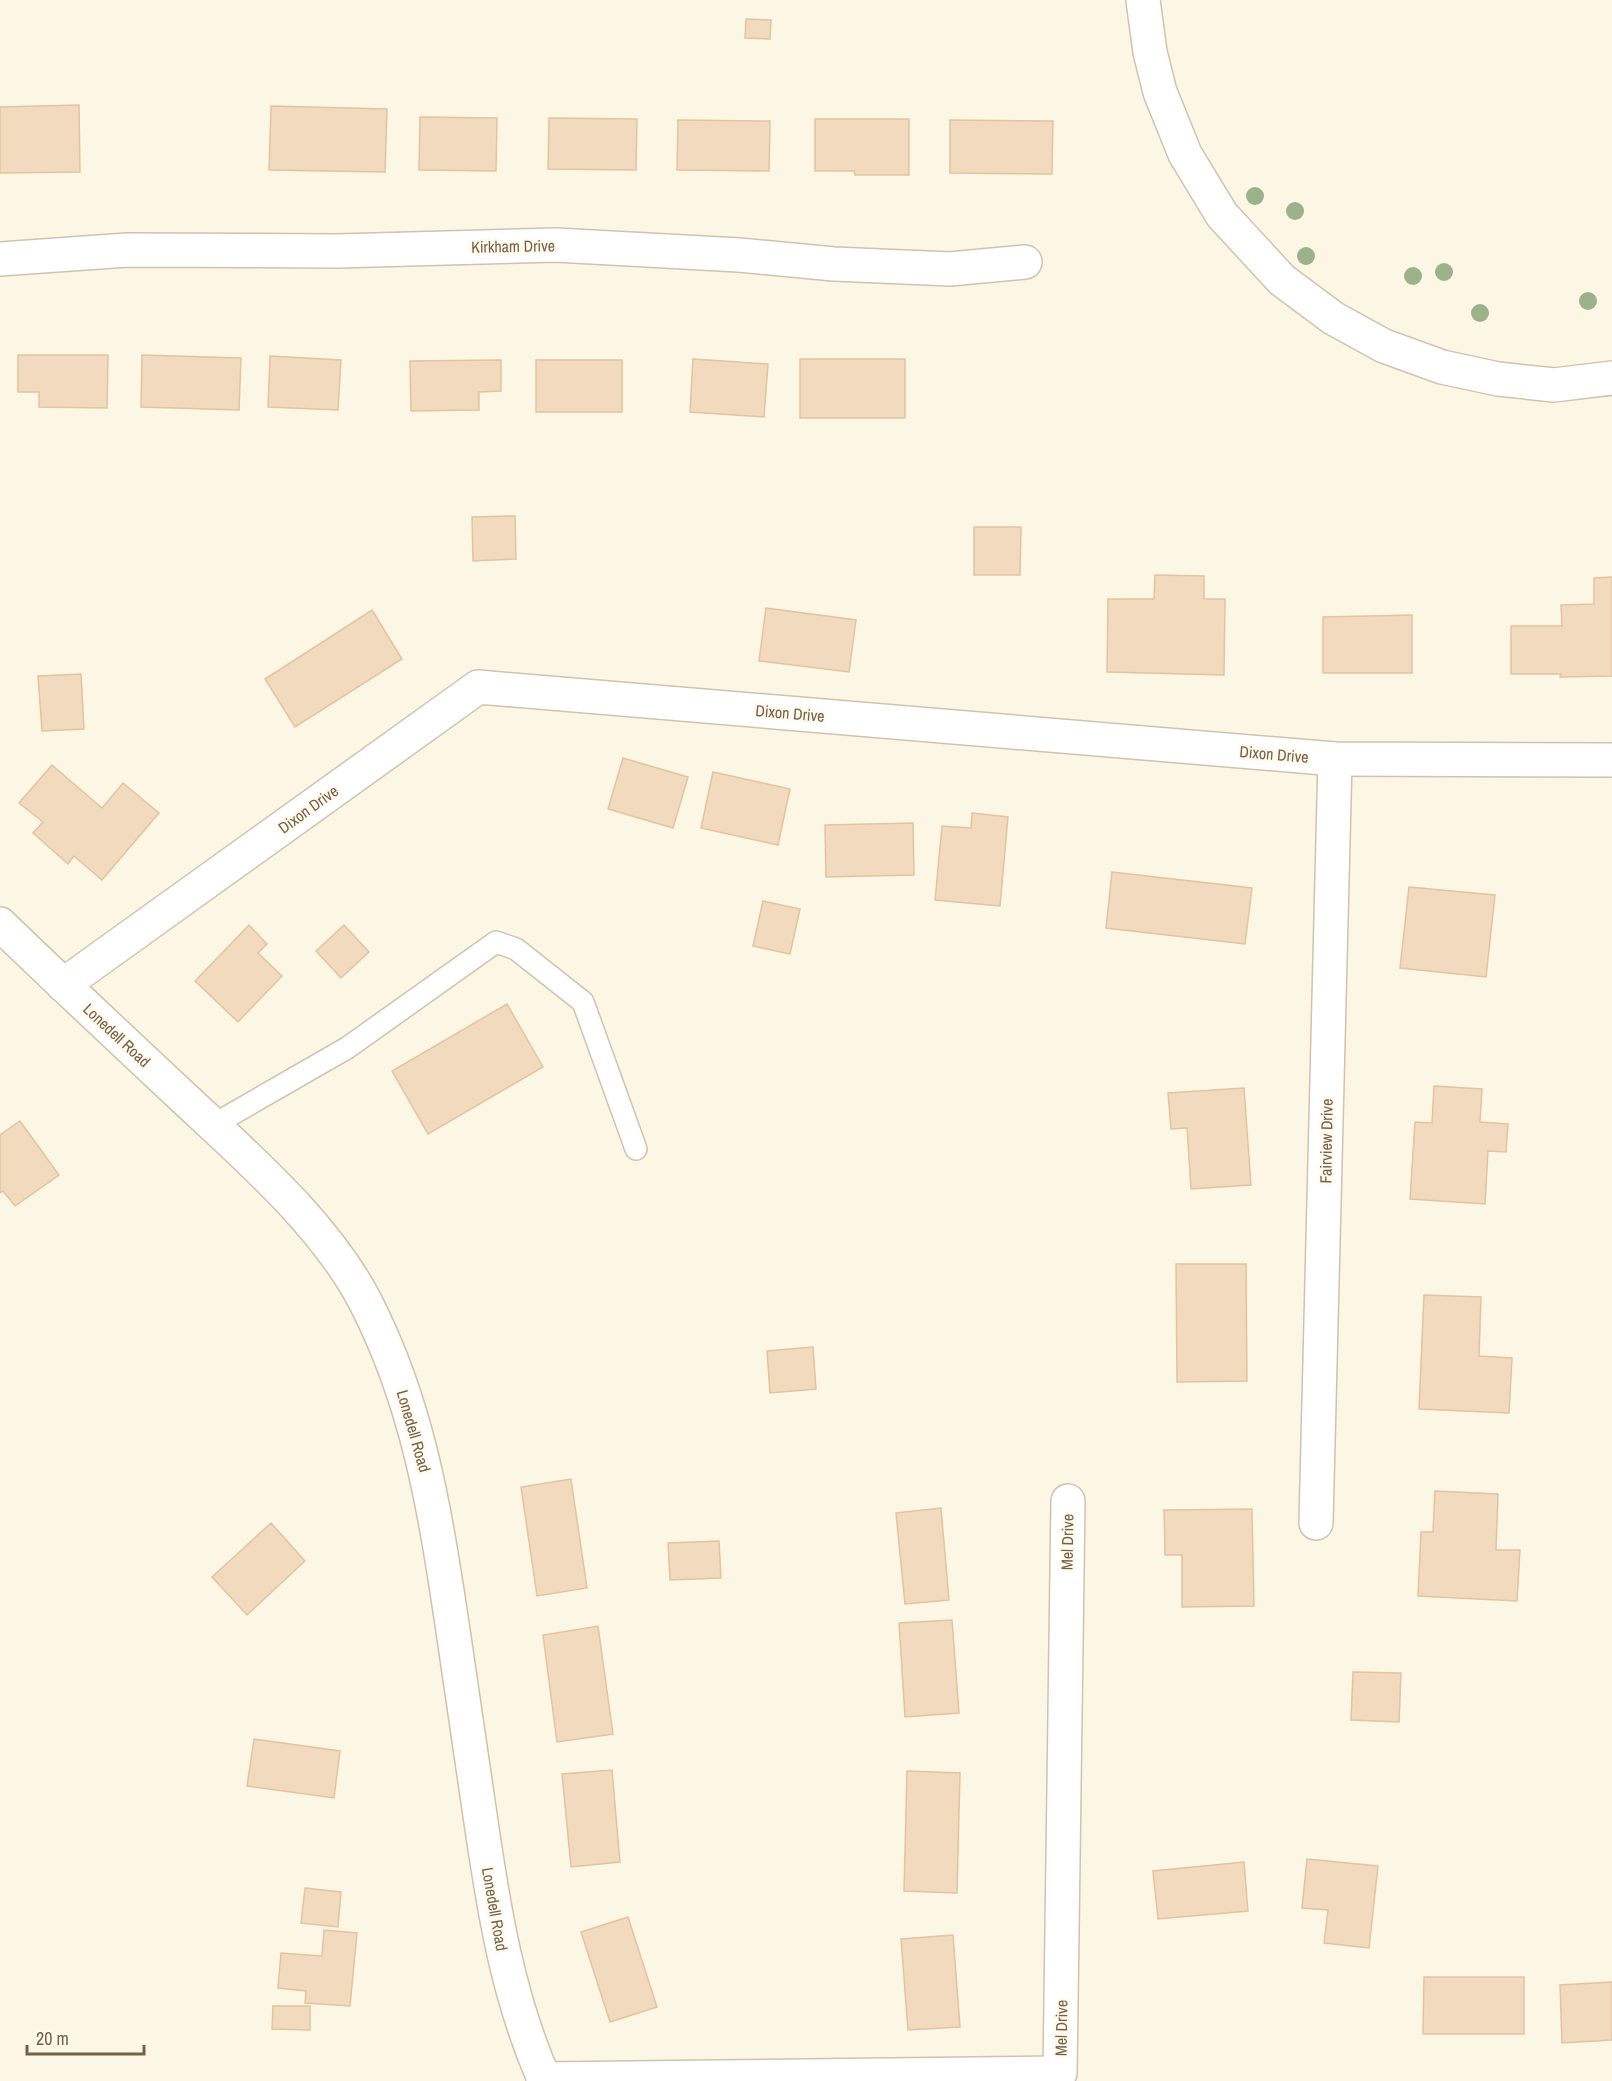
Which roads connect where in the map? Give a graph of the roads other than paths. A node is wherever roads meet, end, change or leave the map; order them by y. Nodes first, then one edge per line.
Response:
1 (1143, 0) edge
2 (0, 259) edge
3 (1025, 262) dead end
4 (1612, 378) edge
5 (1335, 759) junction
6 (1612, 760) edge
7 (0, 924) edge
8 (63, 985) junction
9 (213, 1125) junction
10 (636, 1149) dead end
11 (1068, 1501) dead end
12 (1316, 1523) dead end
13 (544, 2080) edge

1 - 4 street
2 - 3 street, Kirkham Drive
5 - 6 street, Dixon Drive
5 - 8 street, Dixon Drive
5 - 12 street, Fairview Drive
7 - 8 street, Lonedell Road
8 - 9 street, Lonedell Road
9 - 10 lane
9 - 13 street, Lonedell Road
11 - 13 street, Mel Drive

